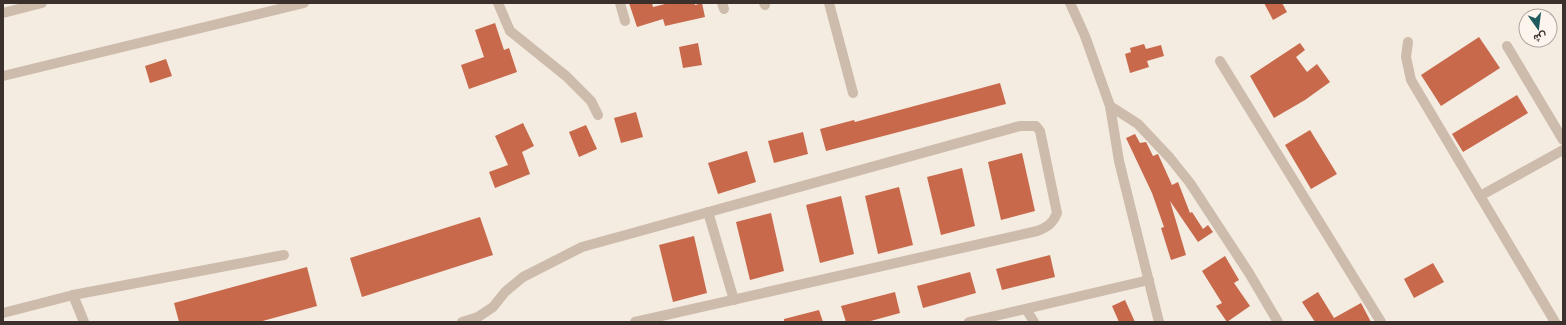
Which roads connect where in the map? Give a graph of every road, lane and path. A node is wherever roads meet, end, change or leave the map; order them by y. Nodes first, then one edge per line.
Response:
1 (42, 3) edge
2 (304, 3) edge
3 (498, 3) edge
4 (620, 3) edge
5 (830, 3) edge
6 (1070, 3) edge
7 (3, 14) edge
8 (625, 21) dead end
9 (1408, 42) dead end
10 (1507, 46) dead end
11 (1220, 61) dead end
12 (3, 76) edge
13 (853, 92) dead end
14 (1110, 106) junction
15 (598, 114) dead end
16 (1563, 140) edge
17 (1563, 150) edge
18 (1480, 196) junction
19 (708, 212) junction
20 (284, 256) dead end
21 (1149, 280) junction
22 (73, 295) junction
23 (734, 300) junction
24 (1026, 309) junction
25 (3, 313) edge
26 (84, 322) edge
27 (462, 322) edge
28 (635, 322) edge
29 (968, 322) edge
30 (1034, 322) edge
31 (1159, 322) edge
32 (1278, 322) edge
33 (1381, 322) edge
34 (1555, 322) edge

1 - 7 street
2 - 12 street
3 - 15 street
4 - 8 street
5 - 13 street
6 - 14 street
9 - 18 street
10 - 16 street
11 - 33 street
14 - 21 street
14 - 32 street
17 - 18 street
18 - 34 street
19 - 23 street
19 - 23 street
19 - 27 street
20 - 22 street
21 - 24 street
21 - 31 street
22 - 25 street
22 - 26 street
23 - 28 street
24 - 29 street
24 - 30 street

